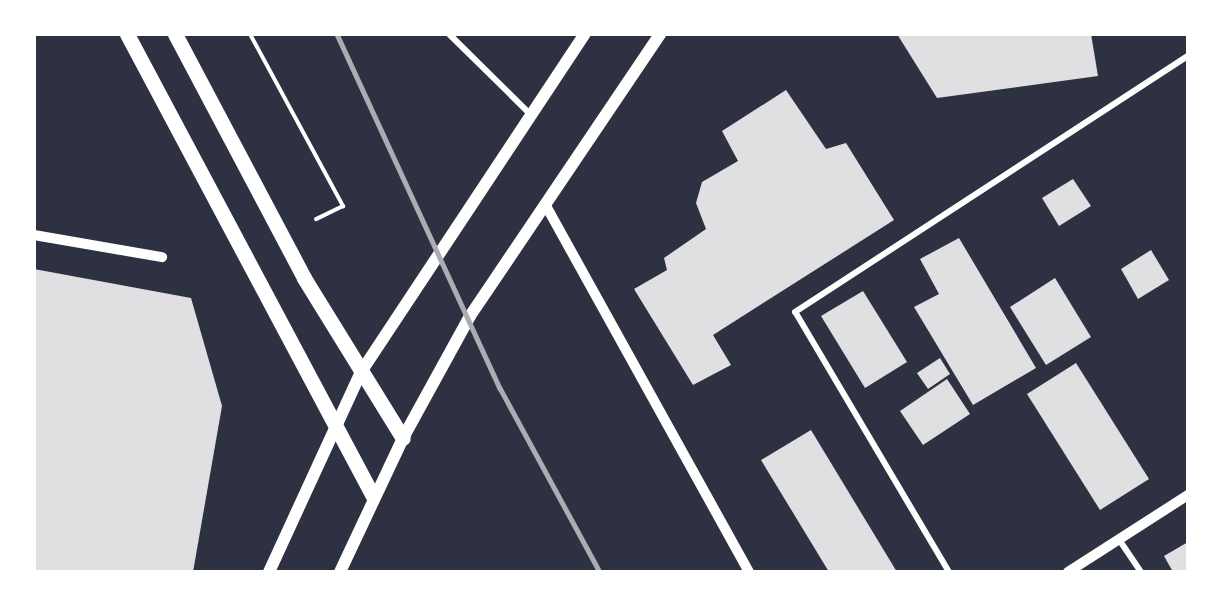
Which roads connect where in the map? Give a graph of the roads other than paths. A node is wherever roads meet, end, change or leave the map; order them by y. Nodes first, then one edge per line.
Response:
1 (127, 34) edge
2 (175, 34) edge
3 (449, 34) edge
4 (585, 34) edge
5 (660, 34) edge
6 (1188, 56) edge
7 (530, 114) junction
8 (545, 204) junction
9 (34, 235) edge
10 (162, 257) dead end
11 (361, 372) junction
12 (333, 426) junction
13 (403, 438) junction
14 (1188, 495) edge
15 (373, 496) junction
16 (1118, 538) junction
17 (269, 572) edge
18 (340, 572) edge
19 (749, 572) edge
20 (949, 572) edge
21 (1068, 572) edge
22 (1141, 572) edge

1 - 12 main road
2 - 11 main road
3 - 7 street
4 - 7 main road
5 - 8 main road
6 - 20 street
7 - 11 main road
8 - 13 main road
8 - 19 street
9 - 10 street
11 - 12 main road
11 - 13 main road
12 - 15 main road
12 - 17 main road
13 - 15 main road
14 - 16 street
15 - 18 main road
16 - 21 street
16 - 22 street

